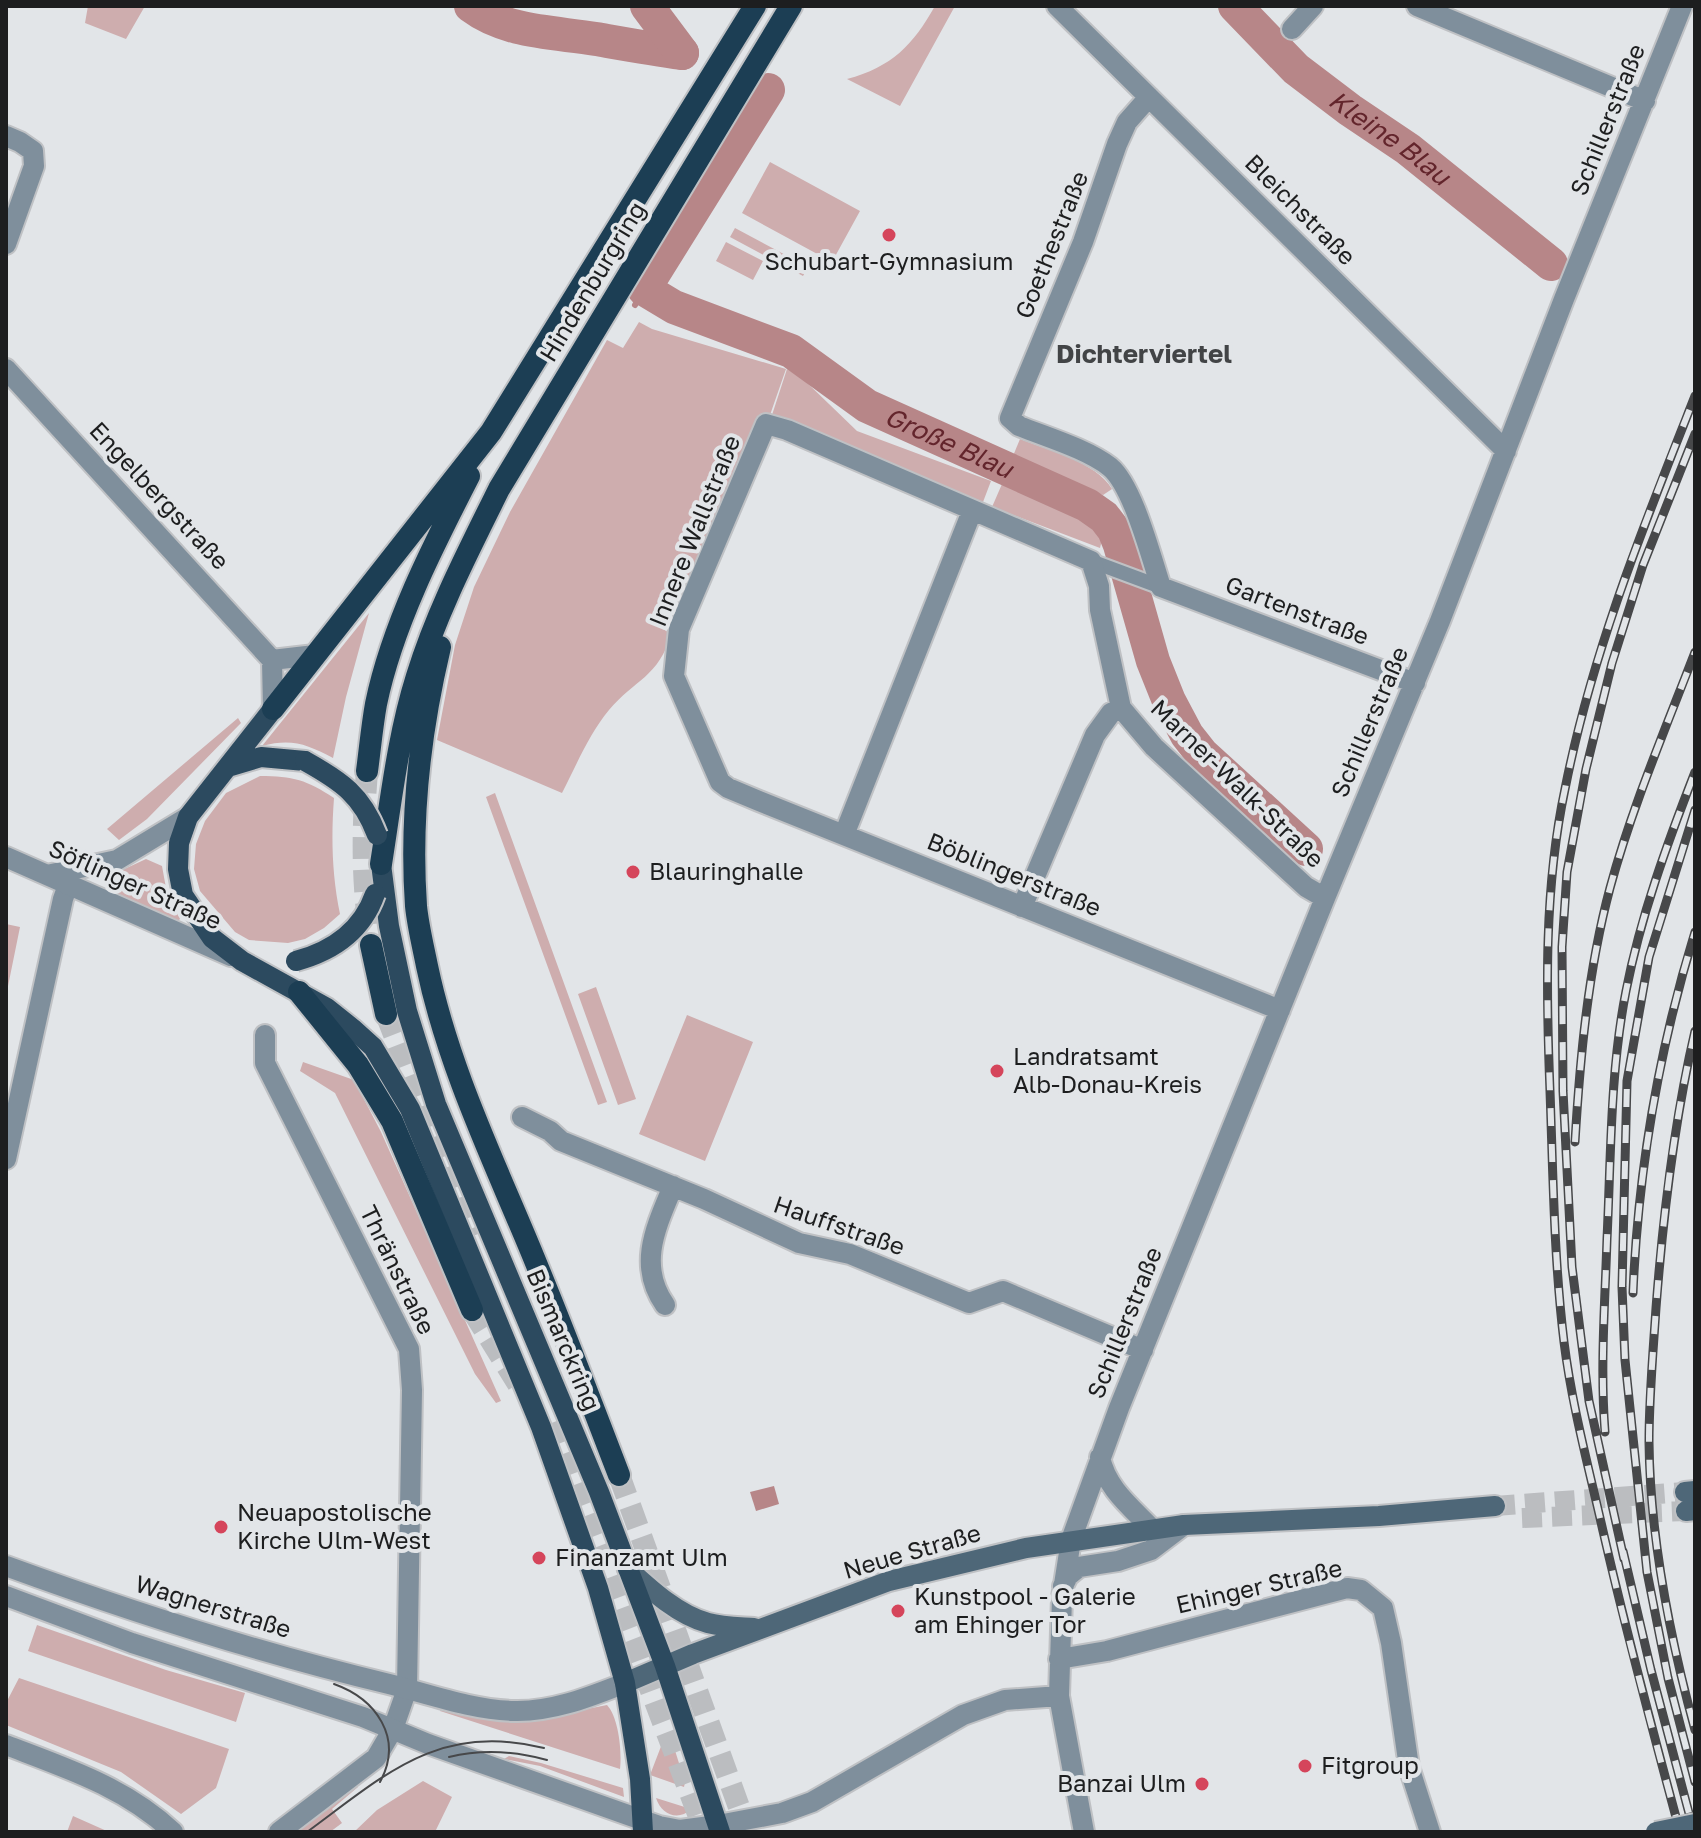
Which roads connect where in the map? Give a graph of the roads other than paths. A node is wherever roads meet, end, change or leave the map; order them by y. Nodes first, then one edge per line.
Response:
1 (755, 6) edge
2 (791, 6) edge
3 (1057, 6) edge
4 (1313, 6) edge
5 (1417, 6) edge
6 (1682, 6) edge
7 (1292, 29) dead end
8 (1149, 97) junction
9 (1645, 101) junction
10 (6, 136) edge
11 (6, 244) edge
12 (6, 369) edge
13 (766, 424) joint
14 (491, 432) junction
15 (1506, 451) junction
16 (972, 511) junction
17 (1096, 563) junction
18 (1156, 585) junction
19 (451, 592) junction
20 (315, 655) junction
21 (272, 660) junction
22 (1415, 683) junction
23 (1121, 708) junction
24 (273, 709) junction
25 (228, 767) junction
26 (367, 771) tunnel mouth
27 (728, 788) joint
28 (188, 817) junction
29 (844, 835) junction
30 (6, 857) edge
31 (381, 864) junction
32 (47, 875) junction
33 (68, 885) junction
34 (1325, 898) junction
35 (1022, 907) junction
36 (371, 945) tunnel mouth
37 (242, 961) junction
38 (299, 992) junction
39 (1280, 1010) junction
40 (386, 1014) tunnel mouth
41 (265, 1035) dead end
42 (522, 1117) dead end
43 (6, 1159) edge
44 (673, 1186) junction
45 (665, 1305) dead end
46 (472, 1310) tunnel mouth
47 (1143, 1350) junction
48 (1100, 1457) junction
49 (619, 1475) tunnel mouth
50 (1498, 1512) tunnel mouth
51 (1184, 1525) junction
52 (1152, 1529) junction
53 (1071, 1540) junction
54 (6, 1566) edge
55 (628, 1569) junction
56 (1063, 1586) junction
57 (6, 1596) edge
58 (762, 1629) junction
59 (1059, 1659) junction
60 (665, 1666) junction
61 (625, 1683) junction
62 (407, 1689) junction
63 (1059, 1696) junction
64 (393, 1729) junction
65 (6, 1745) edge
66 (1695, 1824) edge
67 (643, 1826) edge
68 (719, 1828) edge
69 (173, 1832) edge
70 (279, 1832) edge
71 (1084, 1832) edge
72 (1430, 1832) edge
73 (1656, 1832) edge

1 - 14 highway, Hindenburgring
2 - 19 highway, Hindenburgring
3 - 8 street, Bleichstraße
4 - 7 street
5 - 9 street
6 - 9 street, Schillerstraße
8 - 15 street, Bleichstraße
8 - 18 street, Goethestraße
9 - 15 street, Schillerstraße
10 - 11 street
12 - 21 street, Engelbergstraße
13 - 16 street, Gartenstraße
13 - 27 street, Innere Wallstraße
14 - 20 highway
14 - 26 highway
15 - 22 street, Schillerstraße
16 - 17 street, Gartenstraße
16 - 29 street
17 - 18 street, Gartenstraße
17 - 23 street, Marner-Walk-Straße
18 - 22 street, Gartenstraße
19 - 31 highway
19 - 49 highway
20 - 21 street
20 - 24 highway
21 - 24 street
22 - 34 street, Schillerstraße
23 - 34 street, Marner-Walk-Straße
23 - 35 street
24 - 25 main road
25 - 28 main road
25 - 31 main road, bridge
27 - 29 street, Böblingerstraße
28 - 32 street
28 - 37 main road
29 - 35 street, Böblingerstraße
30 - 32 street, Söflinger Straße
31 - 37 main road, bridge
31 - 55 main road, Bismarckring
32 - 33 street, Söflinger Straße
33 - 37 street, Söflinger Straße
33 - 43 street
34 - 39 street, Schillerstraße
35 - 39 street, Böblingerstraße
36 - 40 highway
37 - 38 main road
38 - 46 highway
38 - 61 main road
39 - 47 street, Schillerstraße
41 - 62 street, Thränstraße
42 - 44 street, Hauffstraße
44 - 45 street
44 - 47 street, Hauffstraße
47 - 48 street, Schillerstraße
48 - 52 street
48 - 53 street, Schillerstraße
50 - 51 main road, Neue Straße
51 - 52 main road, Neue Straße
51 - 56 street
52 - 53 main road, Neue Straße
53 - 56 street, Schillerstraße
53 - 58 main road, Neue Straße
54 - 62 street, Wagnerstraße
55 - 58 main road
55 - 60 main road, Bismarckring
56 - 59 street, Schillerstraße
57 - 64 street
58 - 60 main road, Neue Straße
59 - 63 street, Schillerstraße
59 - 72 street, Ehinger Straße
60 - 61 main road, Wagnerstraße
60 - 68 main road, Bismarckring
61 - 62 street, Wagnerstraße
61 - 67 main road
62 - 64 street
63 - 68 street
63 - 71 street, Schillerstraße
64 - 67 street
64 - 70 street
65 - 69 street
66 - 73 main road, bridge
67 - 68 street

